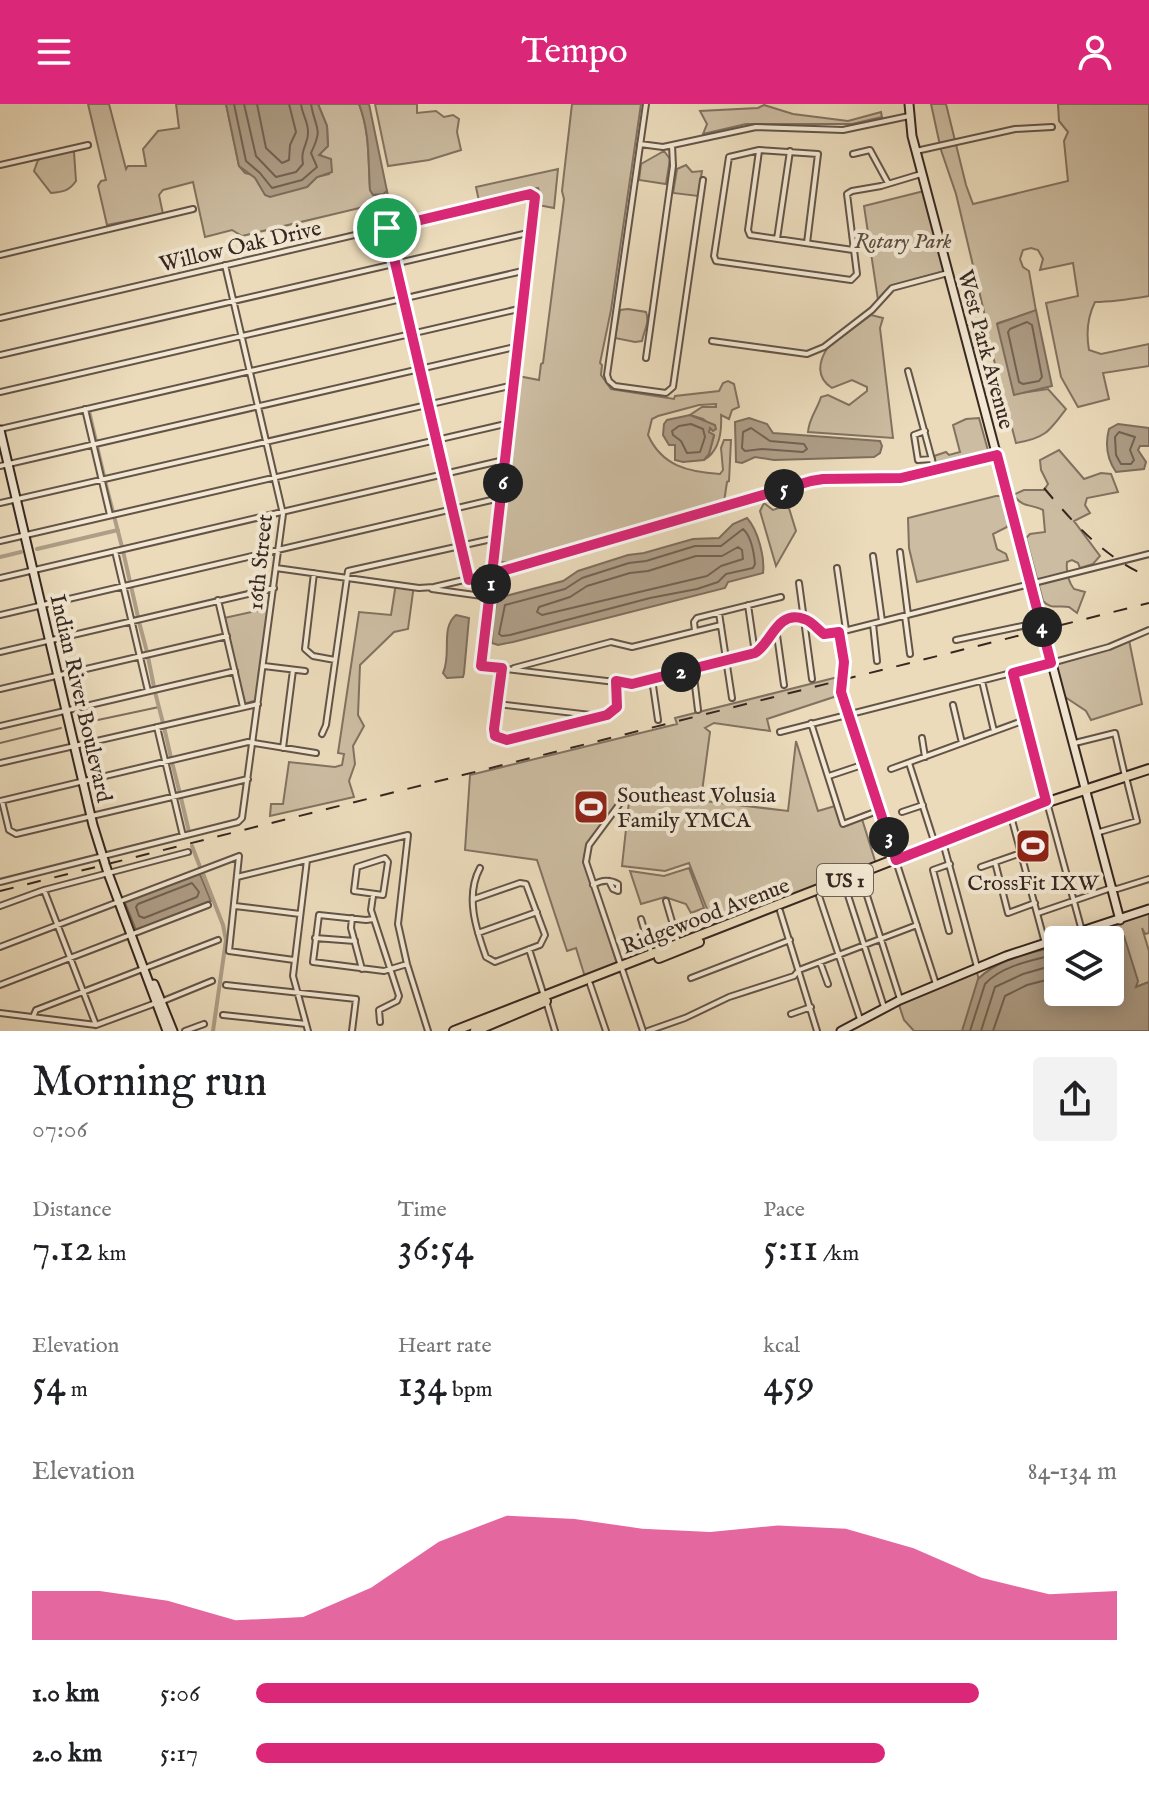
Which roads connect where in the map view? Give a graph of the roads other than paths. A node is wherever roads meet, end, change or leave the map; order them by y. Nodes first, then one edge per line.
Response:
1 (646, 104) edge
2 (909, 104) edge
3 (909, 116) junction
4 (1052, 127) dead end
5 (640, 144) junction
6 (88, 145) dead end
7 (672, 145) junction
8 (759, 150) junction
9 (790, 151) junction
10 (916, 151) junction
11 (853, 154) dead end
12 (0, 165) edge
13 (921, 174) junction
14 (703, 180) dead end
15 (888, 183) junction
16 (193, 209) dead end
17 (387, 228) junction
18 (532, 232) junction
19 (777, 239) junction
20 (807, 243) junction
21 (853, 250) junction
22 (0, 255) edge
23 (396, 263) junction
24 (225, 265) junction
25 (527, 270) junction
26 (948, 273) junction
27 (404, 298) junction
28 (233, 301) junction
29 (523, 308) junction
30 (0, 318) edge
31 (412, 333) junction
32 (241, 336) junction
33 (712, 341) dead end
34 (519, 346) junction
35 (0, 355) edge
36 (646, 358) dead end
37 (420, 368) junction
38 (250, 371) junction
39 (908, 371) dead end
40 (514, 385) junction
41 (0, 392) edge
42 (428, 403) junction
43 (258, 406) junction
44 (85, 409) junction
45 (510, 423) junction
46 (0, 430) edge
47 (925, 431) junction
48 (436, 439) junction
49 (266, 441) junction
50 (94, 444) junction
51 (997, 455) junction
52 (932, 459) junction
53 (505, 460) junction
54 (4, 465) edge
55 (935, 471) junction
56 (445, 474) junction
57 (275, 477) junction
58 (102, 479) junction
59 (501, 498) junction
60 (16, 500) junction
61 (0, 503) edge
62 (453, 509) junction
63 (282, 512) junction
64 (110, 515) junction
65 (25, 535) junction
66 (496, 538) junction
67 (0, 541) edge
68 (461, 544) junction
69 (279, 550) junction
70 (115, 551) junction
71 (900, 552) dead end
72 (1149, 554) edge
73 (873, 556) dead end
74 (276, 568) junction
75 (837, 568) dead end
76 (33, 570) junction
77 (314, 573) junction
78 (492, 574) junction
79 (0, 578) edge
80 (346, 578) junction
81 (469, 580) junction
82 (799, 583) dead end
83 (1031, 583) junction
84 (124, 586) junction
85 (274, 588) junction
86 (426, 588) junction
87 (489, 597) junction
88 (781, 597) dead end
89 (218, 600) junction
90 (41, 605) junction
91 (748, 605) junction
92 (719, 612) junction
93 (0, 615) edge
94 (906, 616) junction
95 (804, 619) junction
96 (132, 621) junction
97 (882, 621) junction
98 (1041, 622) junction
99 (872, 623) junction
100 (721, 625) junction
101 (776, 627) junction
102 (846, 630) junction
103 (1149, 630) edge
104 (695, 631) junction
105 (839, 632) junction
106 (227, 636) junction
107 (49, 640) junction
108 (956, 640) dead end
109 (0, 652) edge
110 (755, 653) junction
111 (910, 654) dead end
112 (140, 656) junction
113 (335, 660) junction
114 (726, 660) junction
115 (877, 661) dead end
116 (1051, 663) junction
117 (263, 665) junction
118 (502, 668) junction
119 (509, 669) junction
120 (693, 669) junction
121 (293, 670) junction
122 (235, 671) junction
123 (305, 671) dead end
124 (1013, 673) junction
125 (58, 675) junction
126 (652, 679) junction
127 (812, 679) dead end
128 (616, 681) junction
129 (982, 681) junction
130 (784, 685) dead end
131 (0, 689) edge
132 (148, 691) junction
133 (732, 698) dead end
134 (258, 704) junction
135 (498, 704) junction
136 (953, 705) dead end
137 (243, 707) junction
138 (698, 710) dead end
139 (66, 711) junction
140 (848, 714) junction
141 (601, 716) junction
142 (658, 720) dead end
143 (1025, 720) junction
144 (811, 723) junction
145 (0, 726) edge
146 (157, 727) junction
147 (994, 731) junction
148 (780, 732) dead end
149 (322, 734) dead end
150 (922, 738) dead end
151 (253, 743) junction
152 (962, 743) junction
153 (1072, 744) junction
154 (74, 746) junction
155 (283, 748) junction
156 (316, 753) dead end
157 (925, 757) junction
158 (165, 762) junction
159 (0, 763) edge
160 (909, 763) junction
161 (865, 764) junction
162 (891, 769) dead end
163 (1149, 772) edge
164 (828, 776) junction
165 (1126, 778) junction
166 (248, 779) junction
167 (83, 781) junction
168 (1084, 791) junction
169 (173, 797) junction
170 (624, 798) dead end
171 (1, 801) edge
172 (1045, 803) junction
173 (923, 805) junction
174 (880, 810) junction
175 (902, 812) dead end
176 (91, 816) junction
177 (1012, 820) junction
178 (986, 824) junction
179 (1096, 833) junction
180 (183, 836) junction
181 (962, 839) junction
182 (940, 845) junction
183 (188, 852) dead end
184 (1021, 853) junction
185 (102, 855) junction
186 (307, 860) junction
187 (897, 862) junction
188 (995, 862) junction
189 (950, 864) junction
190 (981, 867) dead end
191 (480, 868) dead end
192 (108, 873) junction
193 (237, 877) junction
194 (1149, 879) edge
195 (862, 880) junction
196 (609, 881) dead end
197 (0, 882) edge
198 (593, 885) junction
199 (845, 886) junction
200 (1111, 888) junction
201 (44, 890) junction
202 (815, 895) junction
203 (373, 896) junction
204 (474, 899) junction
205 (119, 901) junction
206 (666, 901) dead end
207 (1074, 901) junction
208 (1035, 903) junction
209 (208, 905) dead end
210 (0, 906) edge
211 (234, 906) junction
212 (1149, 909) edge
213 (779, 910) junction
214 (537, 912) junction
215 (1038, 913) junction
216 (300, 914) junction
217 (352, 918) junction
218 (374, 919) junction
219 (641, 919) dead end
220 (1120, 920) junction
221 (57, 925) junction
222 (917, 925) junction
223 (1081, 926) edge
224 (1099, 926) edge
225 (949, 931) dead end
226 (478, 933) junction
227 (131, 936) junction
228 (315, 938) junction
229 (881, 939) junction
230 (1044, 939) edge
231 (218, 940) dead end
232 (790, 940) junction
233 (355, 941) junction
234 (1044, 943) edge
235 (864, 945) junction
236 (680, 946) junction
237 (0, 947) edge
238 (529, 949) junction
239 (839, 955) junction
240 (652, 957) junction
241 (70, 958) junction
242 (294, 960) junction
243 (820, 962) junction
244 (407, 964) junction
245 (978, 968) junction
246 (144, 969) junction
247 (362, 969) junction
248 (390, 969) junction
249 (620, 969) junction
250 (799, 970) junction
251 (691, 978) dead end
252 (212, 981) dead end
253 (590, 984) junction
254 (828, 984) dead end
255 (936, 984) junction
256 (0, 985) edge
257 (226, 985) dead end
258 (83, 992) junction
259 (297, 992) junction
260 (545, 999) junction
261 (900, 1000) junction
262 (158, 1002) junction
263 (811, 1007) junction
264 (884, 1007) junction
265 (0, 1013) edge
266 (791, 1014) dead end
267 (223, 1015) dead end
268 (33, 1017) junction
269 (860, 1019) junction
270 (380, 1022) dead end
271 (79, 1024) junction
272 (204, 1024) dead end
273 (306, 1024) junction
274 (97, 1027) edge
275 (479, 1030) edge
276 (78, 1031) edge
277 (170, 1031) edge
278 (185, 1031) edge
279 (308, 1031) edge
280 (352, 1031) edge
281 (428, 1031) edge
282 (454, 1031) edge
283 (555, 1031) edge
284 (606, 1031) edge
285 (645, 1031) edge
286 (817, 1031) edge
287 (841, 1031) edge

1 - 5 street
2 - 3 street, West Park Avenue
3 - 7 street
3 - 10 street, West Park Avenue
4 - 10 street
5 - 7 street
5 - 14 street
6 - 12 street
7 - 36 street
8 - 9 street
8 - 19 street
8 - 21 street
9 - 19 street
9 - 20 street
10 - 13 street, West Park Avenue
11 - 15 street
13 - 15 street
13 - 26 street, West Park Avenue
15 - 21 street
16 - 22 street
17 - 18 street, Willow Oak Drive
17 - 23 street
17 - 24 street, Willow Oak Drive
18 - 23 street
18 - 25 street
19 - 20 street
20 - 21 street
23 - 27 street
23 - 28 street
24 - 28 street, 16th Street
24 - 30 street, Willow Oak Drive
25 - 27 street
25 - 29 street
26 - 33 street
26 - 51 street, West Park Avenue
27 - 31 street
27 - 32 street
28 - 32 street, 16th Street
28 - 35 street
29 - 31 street
29 - 34 street
31 - 37 street
31 - 38 street
32 - 38 street, 16th Street
32 - 41 street
34 - 37 street
34 - 40 street
37 - 42 street
37 - 43 street
38 - 43 street, 16th Street
38 - 44 street
39 - 47 street
40 - 42 street
40 - 45 street
42 - 48 street
42 - 49 street
43 - 49 street, 16th Street
43 - 50 street
44 - 46 street
44 - 50 street
45 - 48 street
45 - 53 street
46 - 54 street, Indian River Boulevard
47 - 52 street
47 - 52 street
48 - 56 street
48 - 57 street
49 - 57 street, 16th Street
49 - 58 street
50 - 54 street
50 - 58 street
51 - 55 street
51 - 83 street, West Park Avenue
52 - 55 street
53 - 56 street
53 - 59 street
54 - 60 street, Indian River Boulevard
55 - 78 street
56 - 62 street
56 - 63 street
57 - 63 street, 16th Street
57 - 64 street
58 - 60 street
58 - 64 street
59 - 62 street
59 - 66 street
60 - 61 street
60 - 65 street, Indian River Boulevard
62 - 68 street
62 - 69 street
63 - 69 street, 16th Street
63 - 70 street
64 - 65 street
65 - 67 street
65 - 76 street, Indian River Boulevard
66 - 68 street
66 - 78 street
68 - 80 street
68 - 81 street
69 - 74 street, 16th Street
69 - 84 street
70 - 76 street
70 - 84 street
71 - 94 street
72 - 83 street
73 - 97 street
74 - 77 street
74 - 85 street, 16th Street
75 - 102 street
76 - 79 street
76 - 90 street, Indian River Boulevard
77 - 80 street
77 - 113 street
78 - 81 street
78 - 87 street
80 - 86 street
80 - 113 street
81 - 86 street
82 - 95 street
83 - 94 street
83 - 98 street, West Park Avenue
84 - 90 street
84 - 96 street
85 - 89 street
85 - 117 street, 16th Street
86 - 87 street
87 - 118 street
88 - 91 street
89 - 96 street
89 - 106 street
90 - 93 street
90 - 107 street, Indian River Boulevard
91 - 92 street
91 - 110 street
92 - 100 street
92 - 104 street
94 - 97 street
94 - 111 street
95 - 101 street
95 - 105 street
95 - 127 street
96 - 107 street
96 - 112 street
97 - 99 street
98 - 108 street
98 - 116 street, West Park Avenue
99 - 102 street
99 - 115 street
100 - 104 street
100 - 114 street
101 - 110 street
101 - 130 street
102 - 105 street
103 - 116 street
104 - 119 street
105 - 140 street
106 - 112 street
106 - 122 street
107 - 109 street
107 - 125 street, Indian River Boulevard
110 - 114 street
112 - 125 street
112 - 132 street
113 - 149 street
114 - 120 street
114 - 133 street
116 - 124 street
116 - 153 street, West Park Avenue
117 - 121 street
117 - 134 street, 16th Street
118 - 119 street
118 - 135 street
119 - 128 street
120 - 126 street
120 - 138 street
121 - 123 street
121 - 155 street
122 - 132 street
122 - 137 street
124 - 129 street
124 - 143 street
125 - 131 street
125 - 139 street, Indian River Boulevard
126 - 128 street
126 - 142 street
128 - 141 street
129 - 140 street
129 - 147 street
132 - 139 street
134 - 137 street
134 - 151 street, 16th Street
135 - 141 street
135 - 141 street
136 - 152 street
137 - 146 street
139 - 145 street
139 - 154 street, Indian River Boulevard
140 - 144 street
140 - 161 street
143 - 147 street
143 - 172 street
144 - 148 street
144 - 164 street
146 - 154 street
146 - 158 street
147 - 152 street
150 - 157 street
151 - 155 street
151 - 158 street
151 - 166 street, 16th Street
152 - 157 street
153 - 165 street
153 - 168 street, West Park Avenue
154 - 159 street
154 - 167 street, Indian River Boulevard
155 - 156 street
157 - 160 street
158 - 167 street
158 - 169 street
160 - 162 street
160 - 173 street
161 - 164 street
161 - 174 street
163 - 165 main road, Ridgewood Avenue / US 1
164 - 174 street
165 - 168 main road, Ridgewood Avenue / US 1
165 - 179 street
166 - 169 street
166 - 180 street, 16th Street
167 - 171 street
167 - 176 street, Indian River Boulevard
168 - 172 main road, Ridgewood Avenue / US 1
168 - 179 street, West Park Avenue
169 - 176 street
169 - 180 street
170 - 198 street
171 - 176 street
172 - 177 main road, Ridgewood Avenue / US 1
172 - 178 main road, Ridgewood Avenue / US 1
172 - 207 street
173 - 175 street
173 - 182 street
174 - 187 street
176 - 185 street, Indian River Boulevard
177 - 181 main road, Ridgewood Avenue / US 1
177 - 184 street
178 - 181 main road
178 - 182 main road, Ridgewood Avenue / US 1
179 - 200 street, West Park Avenue
180 - 185 street
181 - 182 main road, Ridgewood Avenue / US 1
182 - 187 main road, Ridgewood Avenue / US 1
182 - 189 street
183 - 192 street
184 - 188 street
184 - 208 street
185 - 192 street, Indian River Boulevard
185 - 197 street
186 - 193 street
186 - 216 street
186 - 244 street
187 - 195 main road, Ridgewood Avenue / US 1
187 - 202 main road, Ridgewood Avenue / US 1
187 - 222 street
188 - 190 street
188 - 208 street
189 - 225 street
189 - 245 street
191 - 204 street
192 - 201 street
192 - 205 street, Indian River Boulevard
193 - 205 street
193 - 211 street
194 - 200 street
195 - 199 main road, Ridgewood Avenue / US 1
195 - 229 street
196 - 198 street
198 - 249 street
199 - 202 main road, Ridgewood Avenue / US 1
199 - 235 street
200 - 207 street
200 - 220 street, West Park Avenue
201 - 210 street
201 - 221 street
202 - 213 main road, Ridgewood Avenue / US 1
202 - 239 street
203 - 203 street
203 - 218 street
204 - 214 street
204 - 226 street
205 - 221 street
205 - 227 street, Indian River Boulevard
206 - 236 street
207 - 215 street
207 - 223 street
208 - 215 street
209 - 227 street
211 - 216 street
211 - 242 street
212 - 220 street
213 - 232 street
213 - 236 main road, Ridgewood Avenue / US 1
213 - 236 main road, Ridgewood Avenue / US 1
214 - 226 street
214 - 238 street
215 - 230 street
216 - 242 street
217 - 218 street
217 - 228 street
217 - 233 street
218 - 248 street
219 - 240 street
220 - 224 street
221 - 237 street
221 - 241 street
222 - 229 street
222 - 255 street
226 - 238 street
227 - 241 street
227 - 246 street, Indian River Boulevard
228 - 233 street
228 - 247 street
229 - 235 street
229 - 261 street
231 - 246 street
232 - 250 street
232 - 251 street
233 - 247 street
234 - 245 street
235 - 239 street
235 - 264 street
236 - 240 main road, Ridgewood Avenue / US 1
238 - 260 street
239 - 243 street
239 - 269 street
240 - 249 main road, Ridgewood Avenue / US 1
241 - 256 street
241 - 258 street
242 - 259 street
243 - 250 street
243 - 254 street
244 - 248 street
244 - 281 street
245 - 255 street
246 - 258 street
246 - 262 street, Indian River Boulevard
247 - 248 street
248 - 270 street
249 - 253 main road, Ridgewood Avenue / US 1
249 - 260 main road, Ridgewood Avenue / US 1
249 - 285 street
250 - 263 street
250 - 285 street
252 - 262 street
253 - 260 main road, Ridgewood Avenue / US 1
253 - 284 street
255 - 261 street
257 - 259 street
258 - 268 street
258 - 274 street
259 - 273 street
259 - 280 street
260 - 275 main road
260 - 282 main road, Ridgewood Avenue / US 1
260 - 283 street
261 - 264 street
262 - 274 street
262 - 277 street, Indian River Boulevard
263 - 266 street
263 - 286 street
264 - 269 street
265 - 268 street
267 - 273 street
268 - 271 street
269 - 287 street
271 - 274 street
271 - 276 street
272 - 278 street
273 - 279 street

